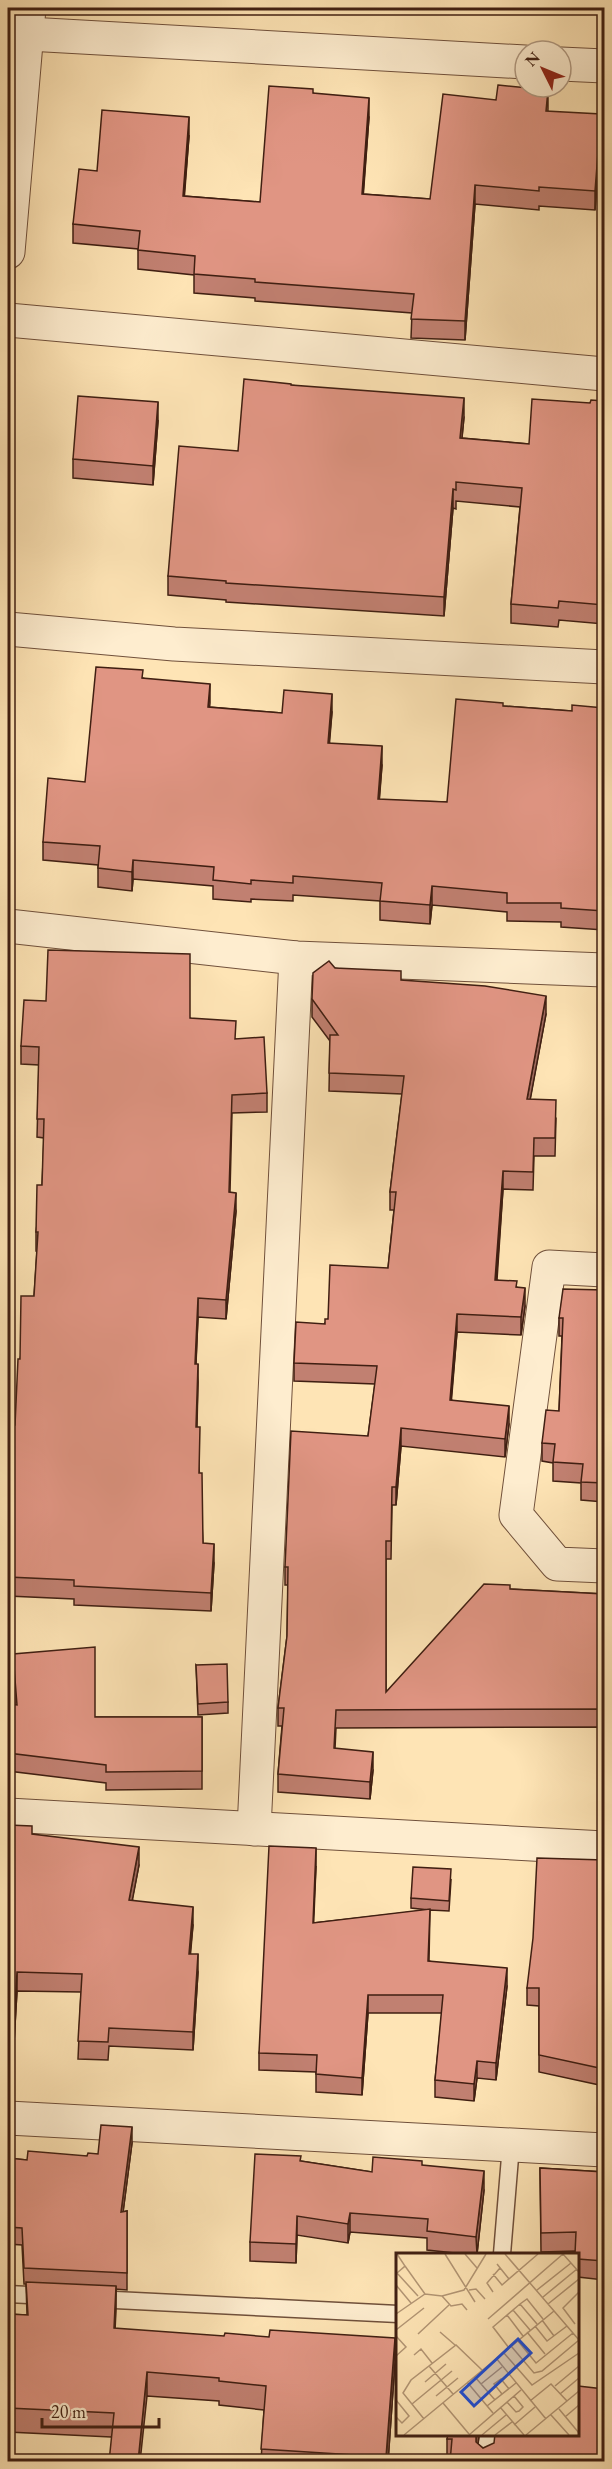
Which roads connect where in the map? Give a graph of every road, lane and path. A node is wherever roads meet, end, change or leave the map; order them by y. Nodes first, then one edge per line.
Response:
1 (29, 21) edge
2 (513, 61) edge
3 (573, 65) edge
4 (604, 66) edge
5 (15, 87) edge
6 (8, 252) edge
7 (8, 320) edge
8 (604, 374) edge
9 (8, 629) edge
10 (604, 667) edge
11 (8, 926) edge
12 (296, 958) junction
13 (604, 970) edge
14 (604, 1270) edge
15 (604, 1566) edge
16 (8, 1815) edge
17 (254, 1829) junction
18 (604, 1848) edge
19 (8, 2118) edge
20 (511, 2145) junction
21 (604, 2150) edge
22 (502, 2253) edge
23 (8, 2294) edge
24 (396, 2314) edge
25 (488, 2436) edge
26 (485, 2462) edge

1 - 2 street
1 - 5 street
3 - 4 street
5 - 6 street
7 - 8 street
9 - 10 street
11 - 12 street
12 - 13 street
12 - 17 street
14 - 15 street
16 - 17 street
17 - 18 street
19 - 20 street
20 - 21 street
20 - 22 lane
23 - 24 lane
25 - 26 lane

